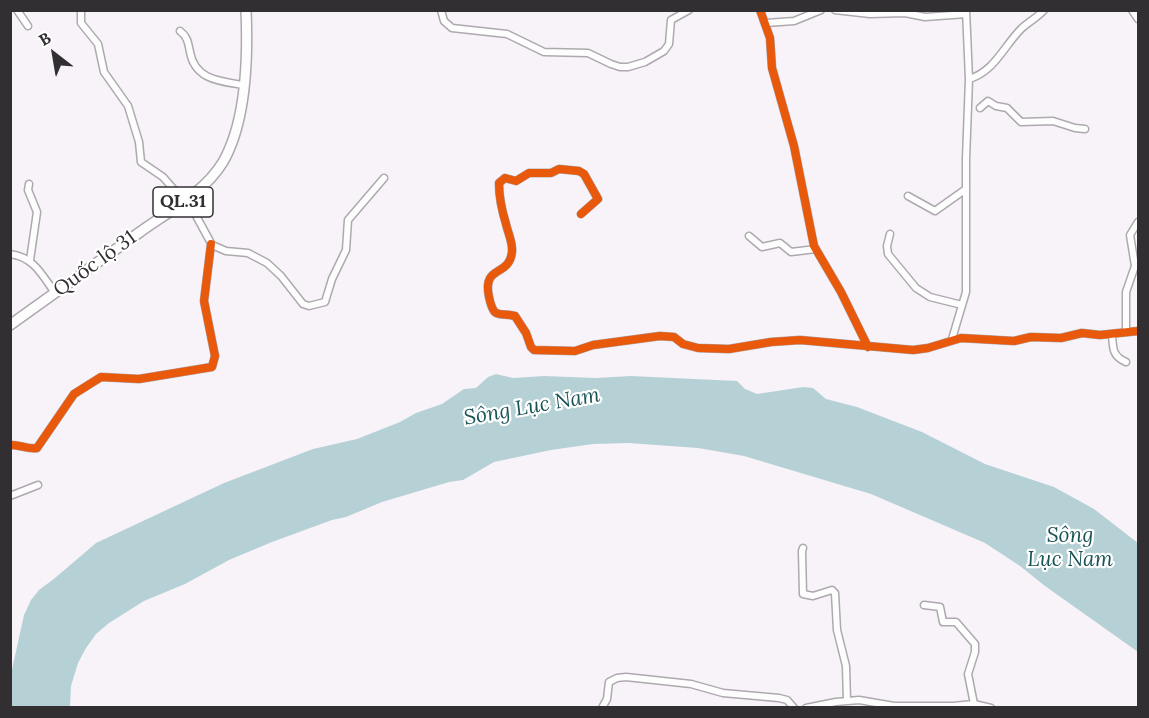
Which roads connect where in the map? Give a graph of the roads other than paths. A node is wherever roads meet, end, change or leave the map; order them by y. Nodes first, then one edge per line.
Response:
1 (16, 10) edge
2 (81, 10) edge
3 (246, 10) edge
4 (689, 10) edge
5 (760, 10) edge
6 (821, 10) edge
7 (835, 10) edge
8 (1044, 10) edge
9 (1132, 10) edge
10 (440, 11) edge
11 (865, 12) edge
12 (966, 12) edge
13 (1138, 19) edge
14 (766, 23) junction
15 (28, 26) dead end
16 (180, 31) dead end
17 (969, 78) junction
18 (243, 85) junction
19 (967, 122) junction
20 (1085, 129) dead end
21 (384, 178) dead end
22 (29, 184) dead end
23 (966, 189) junction
24 (908, 196) dead end
25 (186, 200) junction
26 (581, 214) dead end
27 (1138, 222) edge
28 (890, 234) dead end
29 (749, 236) dead end
30 (211, 244) junction
31 (816, 249) junction
32 (10, 254) edge
33 (30, 260) junction
34 (55, 293) junction
35 (962, 305) junction
36 (10, 325) edge
37 (1126, 331) junction
38 (1138, 331) edge
39 (1112, 334) junction
40 (952, 339) junction
41 (868, 347) junction
42 (1126, 362) dead end
43 (10, 446) edge
44 (38, 485) dead end
45 (10, 496) edge
46 (803, 548) dead end
47 (924, 605) dead end
48 (847, 701) junction
49 (974, 704) junction
50 (602, 708) edge
51 (795, 708) edge
52 (806, 708) edge
53 (991, 708) edge

1 - 15 street
2 - 25 street
3 - 18 highway, Quốc lộ 31 / QL.31
4 - 10 street
5 - 14 street
6 - 14 street
7 - 11 street
8 - 17 street
9 - 13 street
11 - 12 street
12 - 17 street
14 - 31 street
16 - 18 street
17 - 19 street
18 - 25 highway, Quốc lộ 31 / QL.31
19 - 20 street
19 - 23 street
21 - 30 street
22 - 33 street
23 - 24 street
23 - 35 street
25 - 30 street
25 - 34 highway, Quốc lộ 31 / QL.31
26 - 41 street
27 - 37 street
28 - 35 street
29 - 31 street
30 - 43 street
31 - 41 street
32 - 33 street
33 - 34 street
34 - 36 highway, Quốc lộ 31 / QL.31
35 - 40 street
37 - 38 street
37 - 39 street
39 - 40 street
39 - 42 street
40 - 41 street
44 - 45 street
46 - 48 street
47 - 49 street
48 - 49 street
48 - 52 street
49 - 53 street
50 - 51 street

